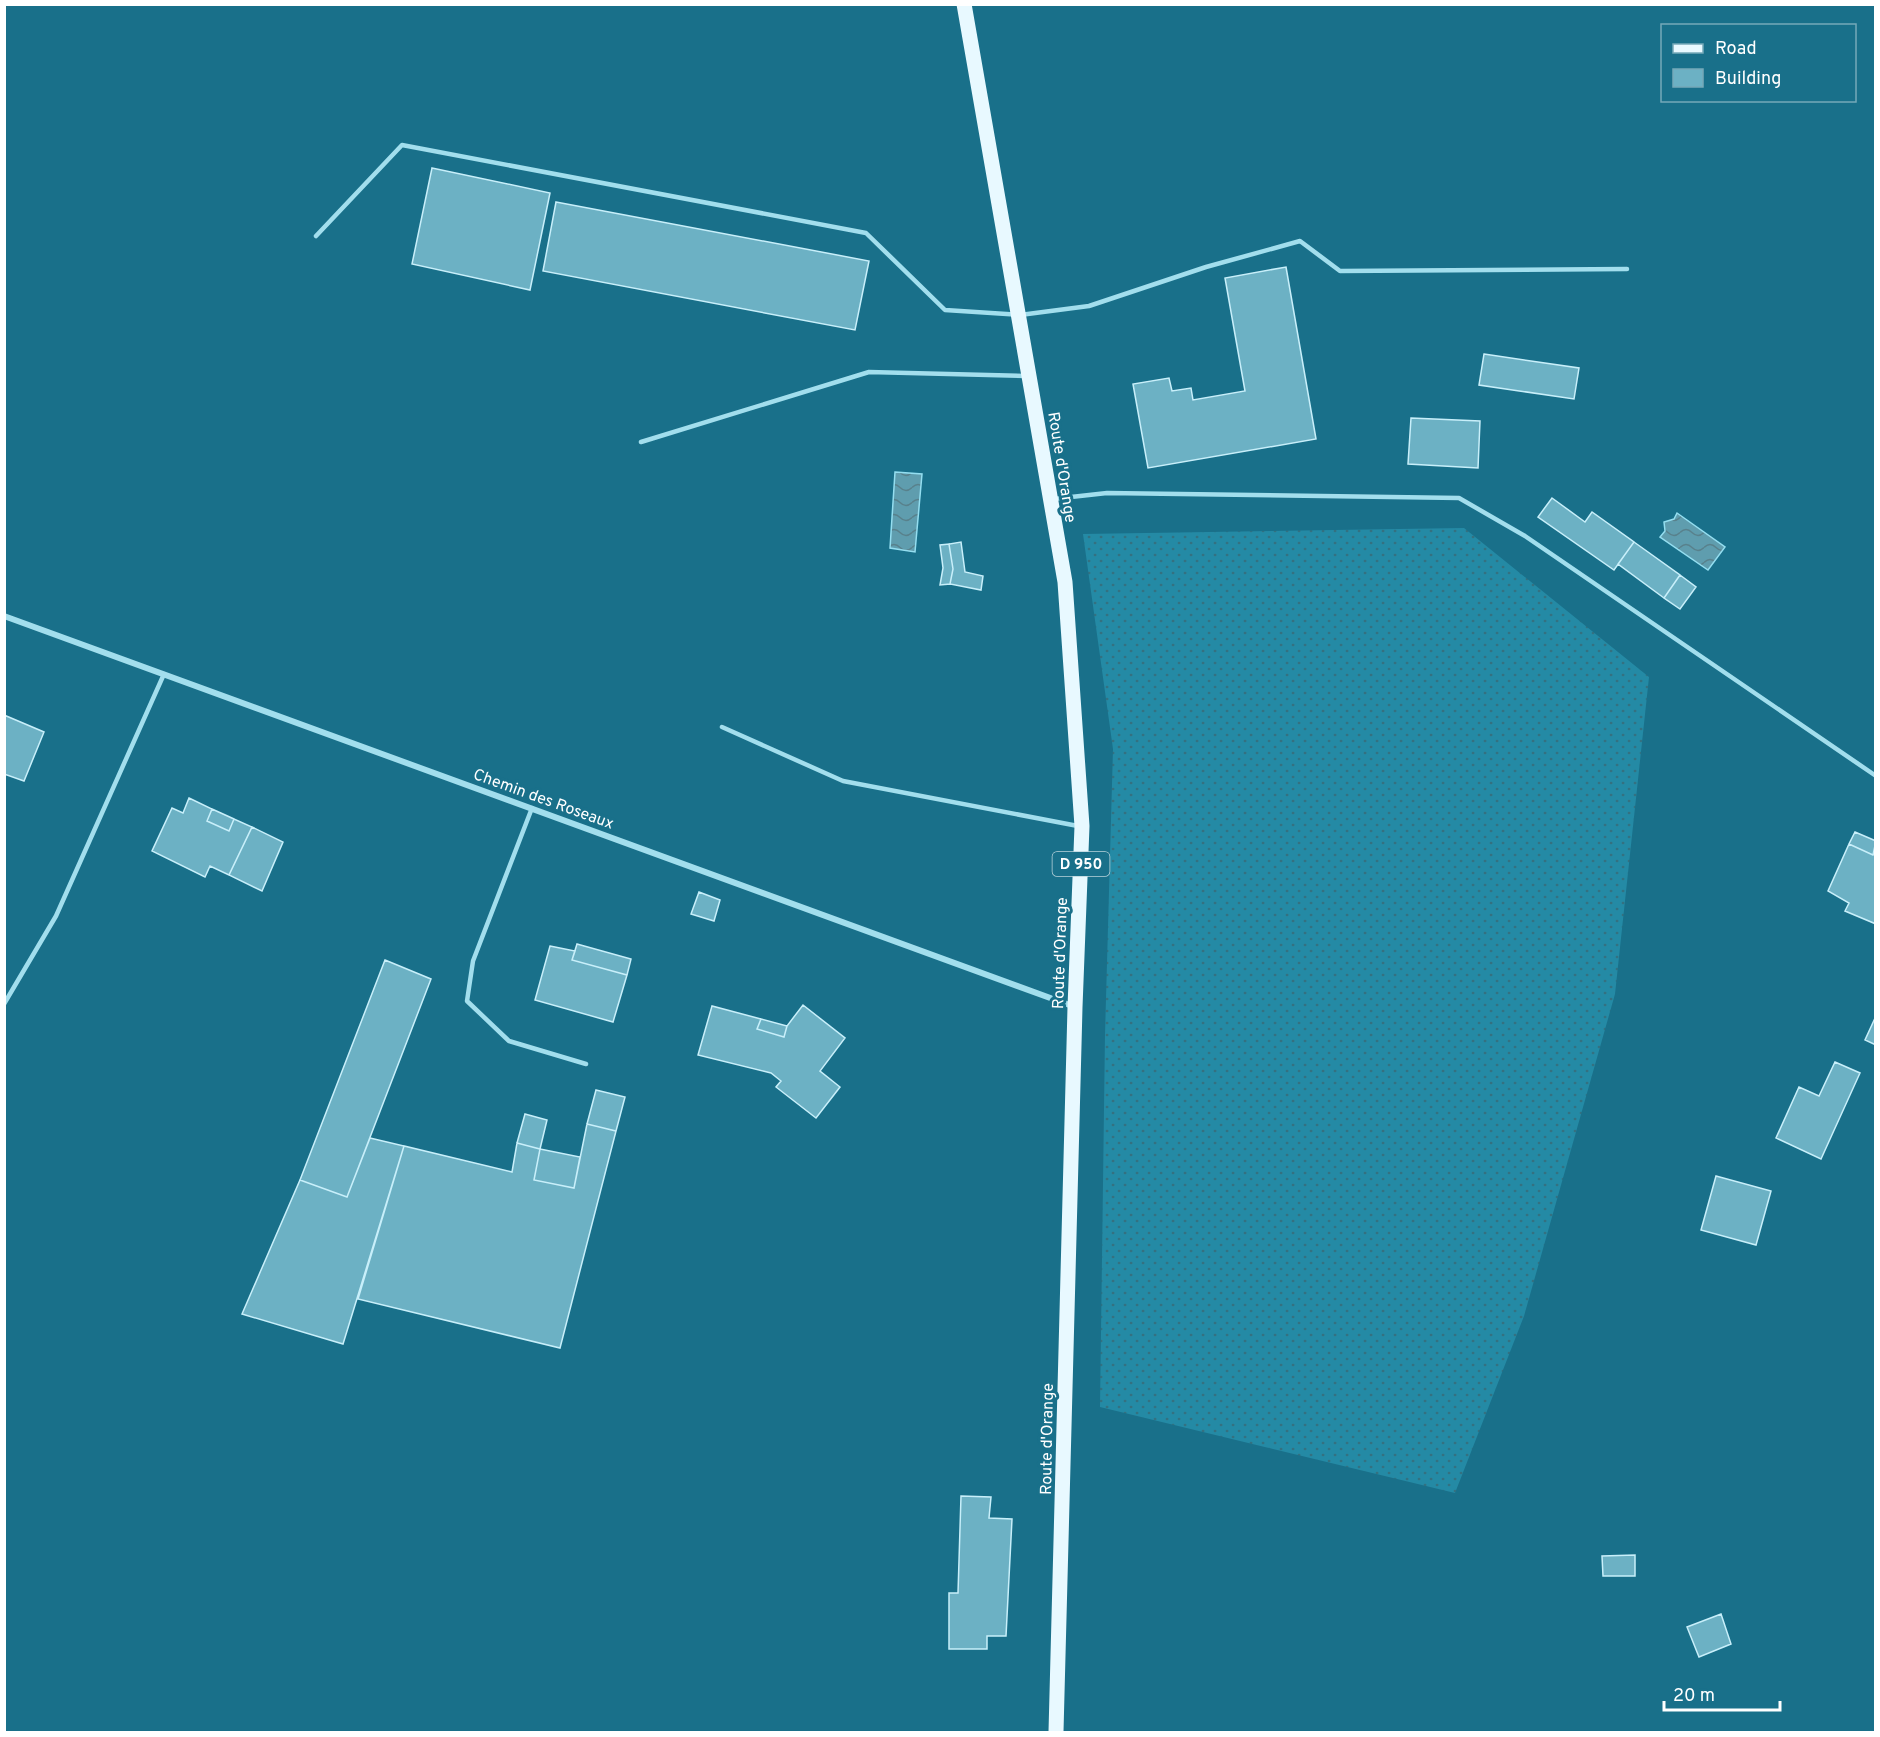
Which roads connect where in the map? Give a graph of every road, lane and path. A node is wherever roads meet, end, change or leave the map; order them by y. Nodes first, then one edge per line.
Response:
1 (964, 4) edge
2 (316, 236) dead end
3 (1627, 269) dead end
4 (1020, 315) junction
5 (1030, 376) junction
6 (640, 442) dead end
7 (1050, 500) junction
8 (4, 616) edge
9 (164, 674) junction
10 (722, 727) dead end
11 (1875, 776) edge
12 (532, 808) junction
13 (1082, 826) junction
14 (4, 1004) edge
15 (1075, 1007) junction
16 (586, 1064) dead end
17 (1056, 1732) edge

1 - 4 main road, Route d'Orange / D 950
2 - 4 lane
3 - 4 lane
4 - 5 main road, Route d'Orange / D 950
5 - 6 lane
5 - 7 main road, Route d'Orange / D 950
7 - 11 lane
7 - 13 main road, Route d'Orange / D 950
8 - 9 street, Chemin des Roseaux
9 - 12 street, Chemin des Roseaux
9 - 14 lane
10 - 13 lane
12 - 15 street, Chemin des Roseaux
12 - 16 lane
13 - 15 main road, Route d'Orange / D 950
15 - 17 main road, Route d'Orange / D 950

